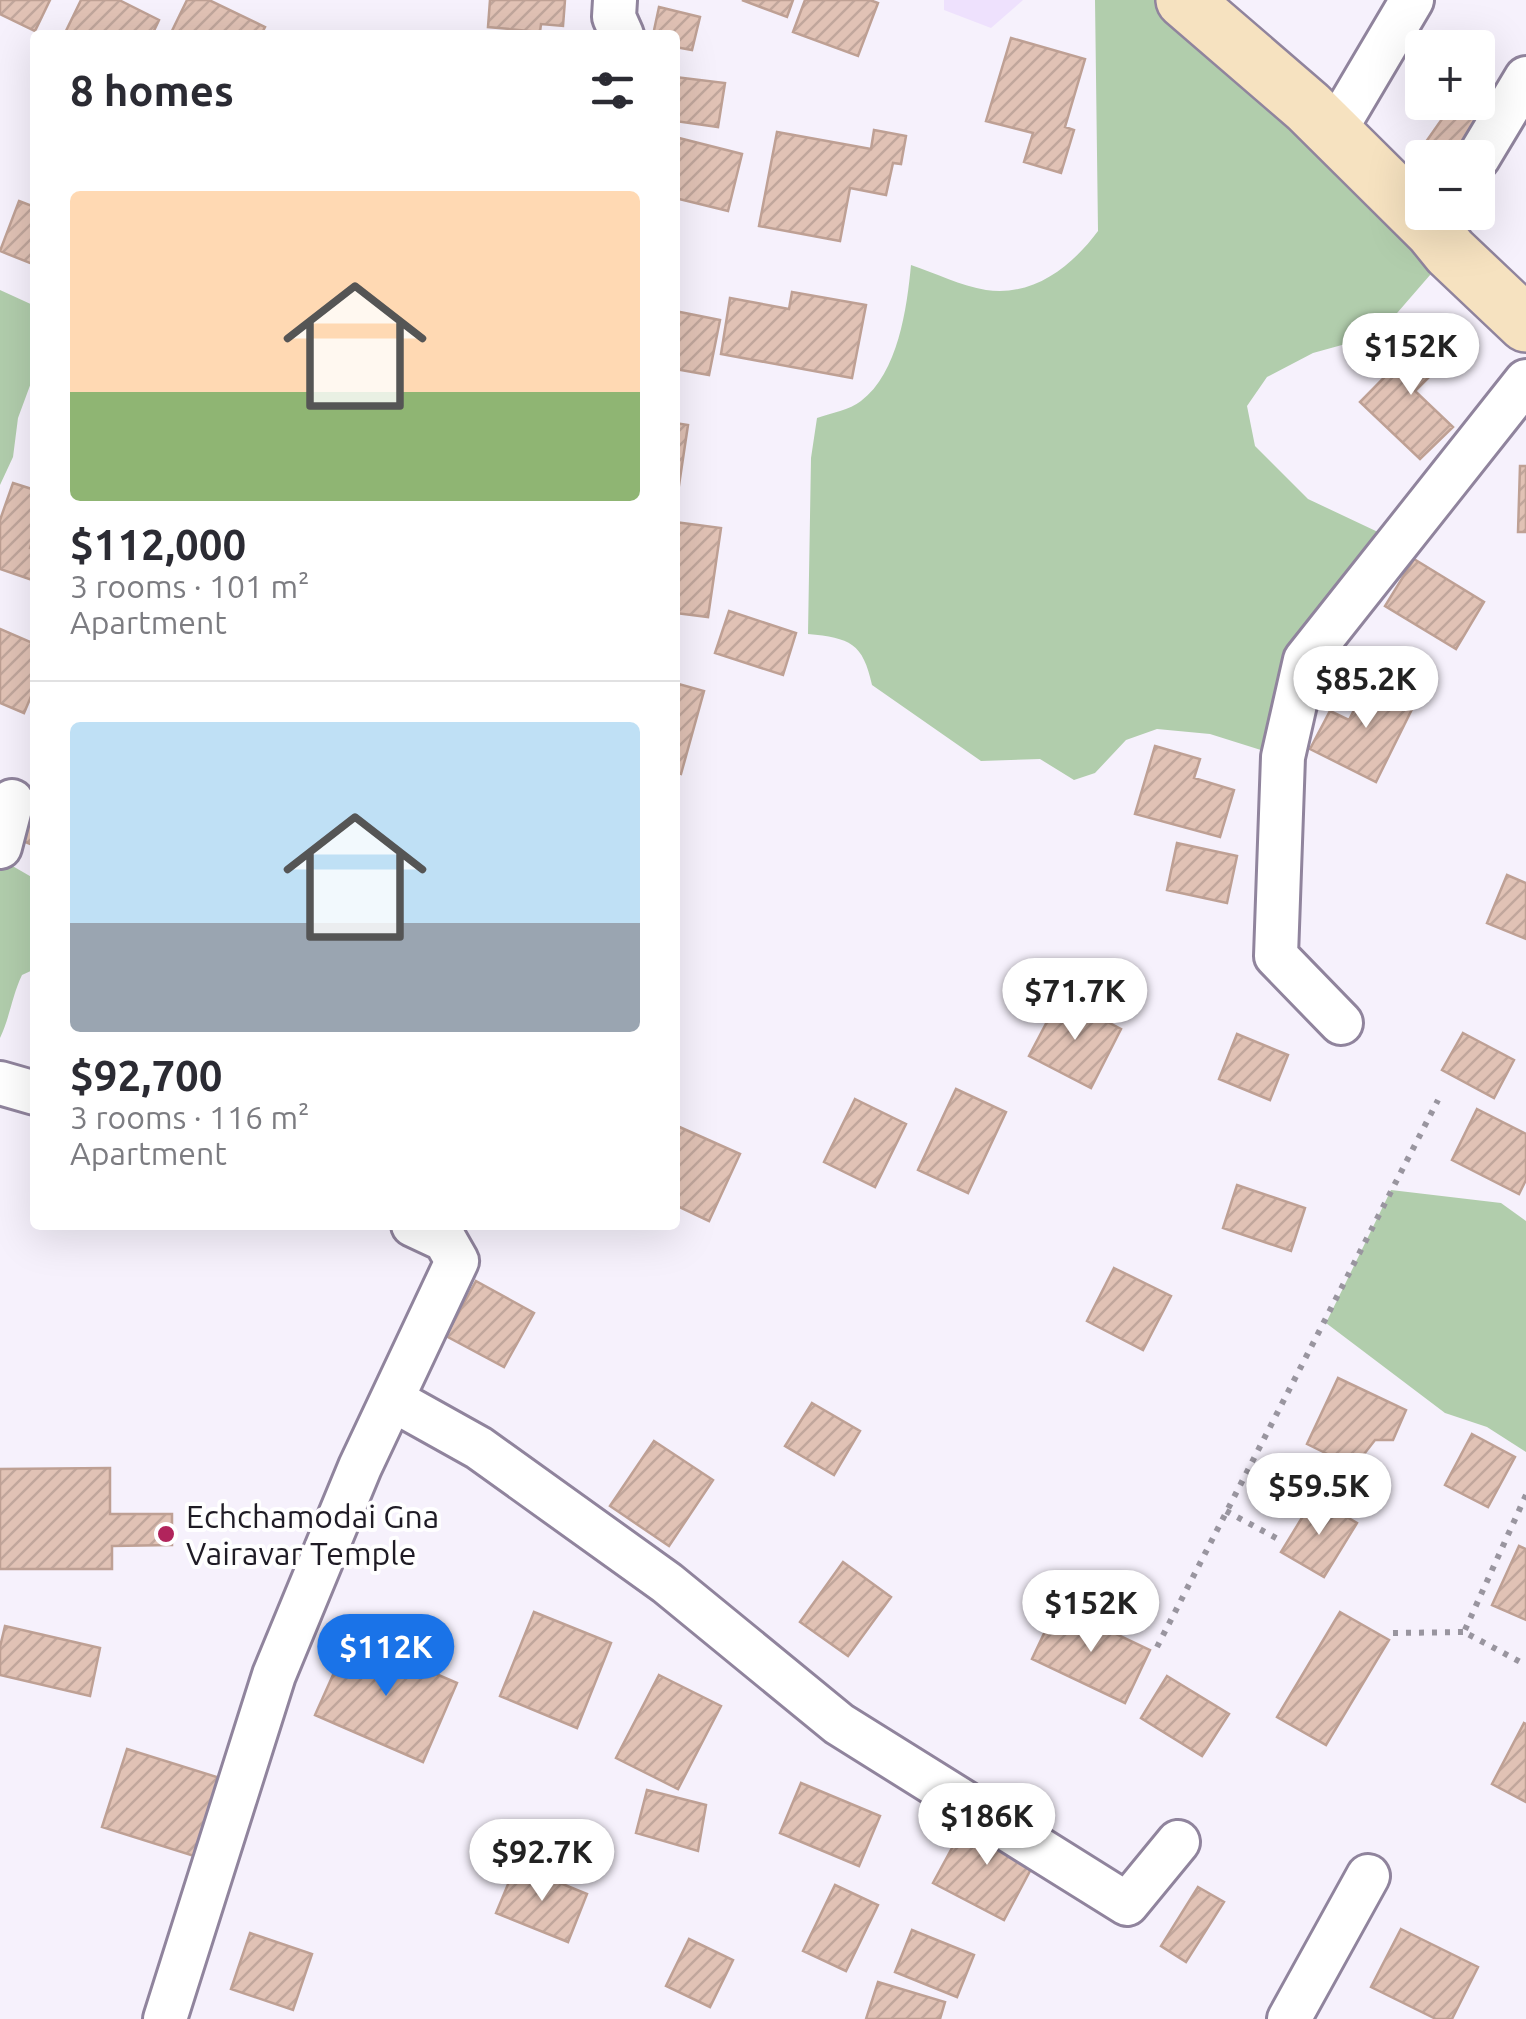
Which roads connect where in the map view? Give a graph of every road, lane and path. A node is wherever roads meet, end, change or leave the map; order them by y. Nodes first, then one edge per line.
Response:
1 (616, 0) edge
2 (1184, 0) edge
3 (1412, 0) edge
4 (620, 30) edge
5 (1526, 78) edge
6 (1334, 132) junction
7 (1489, 140) edge
8 (1405, 193) edge
9 (1442, 230) edge
10 (1526, 324) edge
11 (1526, 381) edge
12 (12, 801) dead end
13 (0, 847) edge
14 (1341, 1023) dead end
15 (0, 1084) edge
16 (30, 1092) edge
17 (1438, 1100) dead end
18 (424, 1230) edge
19 (392, 1400) junction
20 (1526, 1495) edge
21 (1226, 1510) junction
22 (1278, 1539) dead end
23 (1464, 1632) junction
24 (1392, 1633) dead end
25 (1156, 1647) dead end
26 (1526, 1665) edge
27 (1178, 1842) dead end
28 (1368, 1876) dead end
29 (165, 2019) edge
30 (1289, 2019) edge

1 - 4 street
2 - 6 main road
3 - 6 street
5 - 7 street
6 - 8 main road
9 - 10 main road
11 - 14 street
12 - 13 street
15 - 16 street
17 - 21 path
18 - 19 street
19 - 27 street
19 - 29 street
20 - 23 path
21 - 22 path
21 - 25 path
23 - 24 path
23 - 26 path
28 - 30 street

